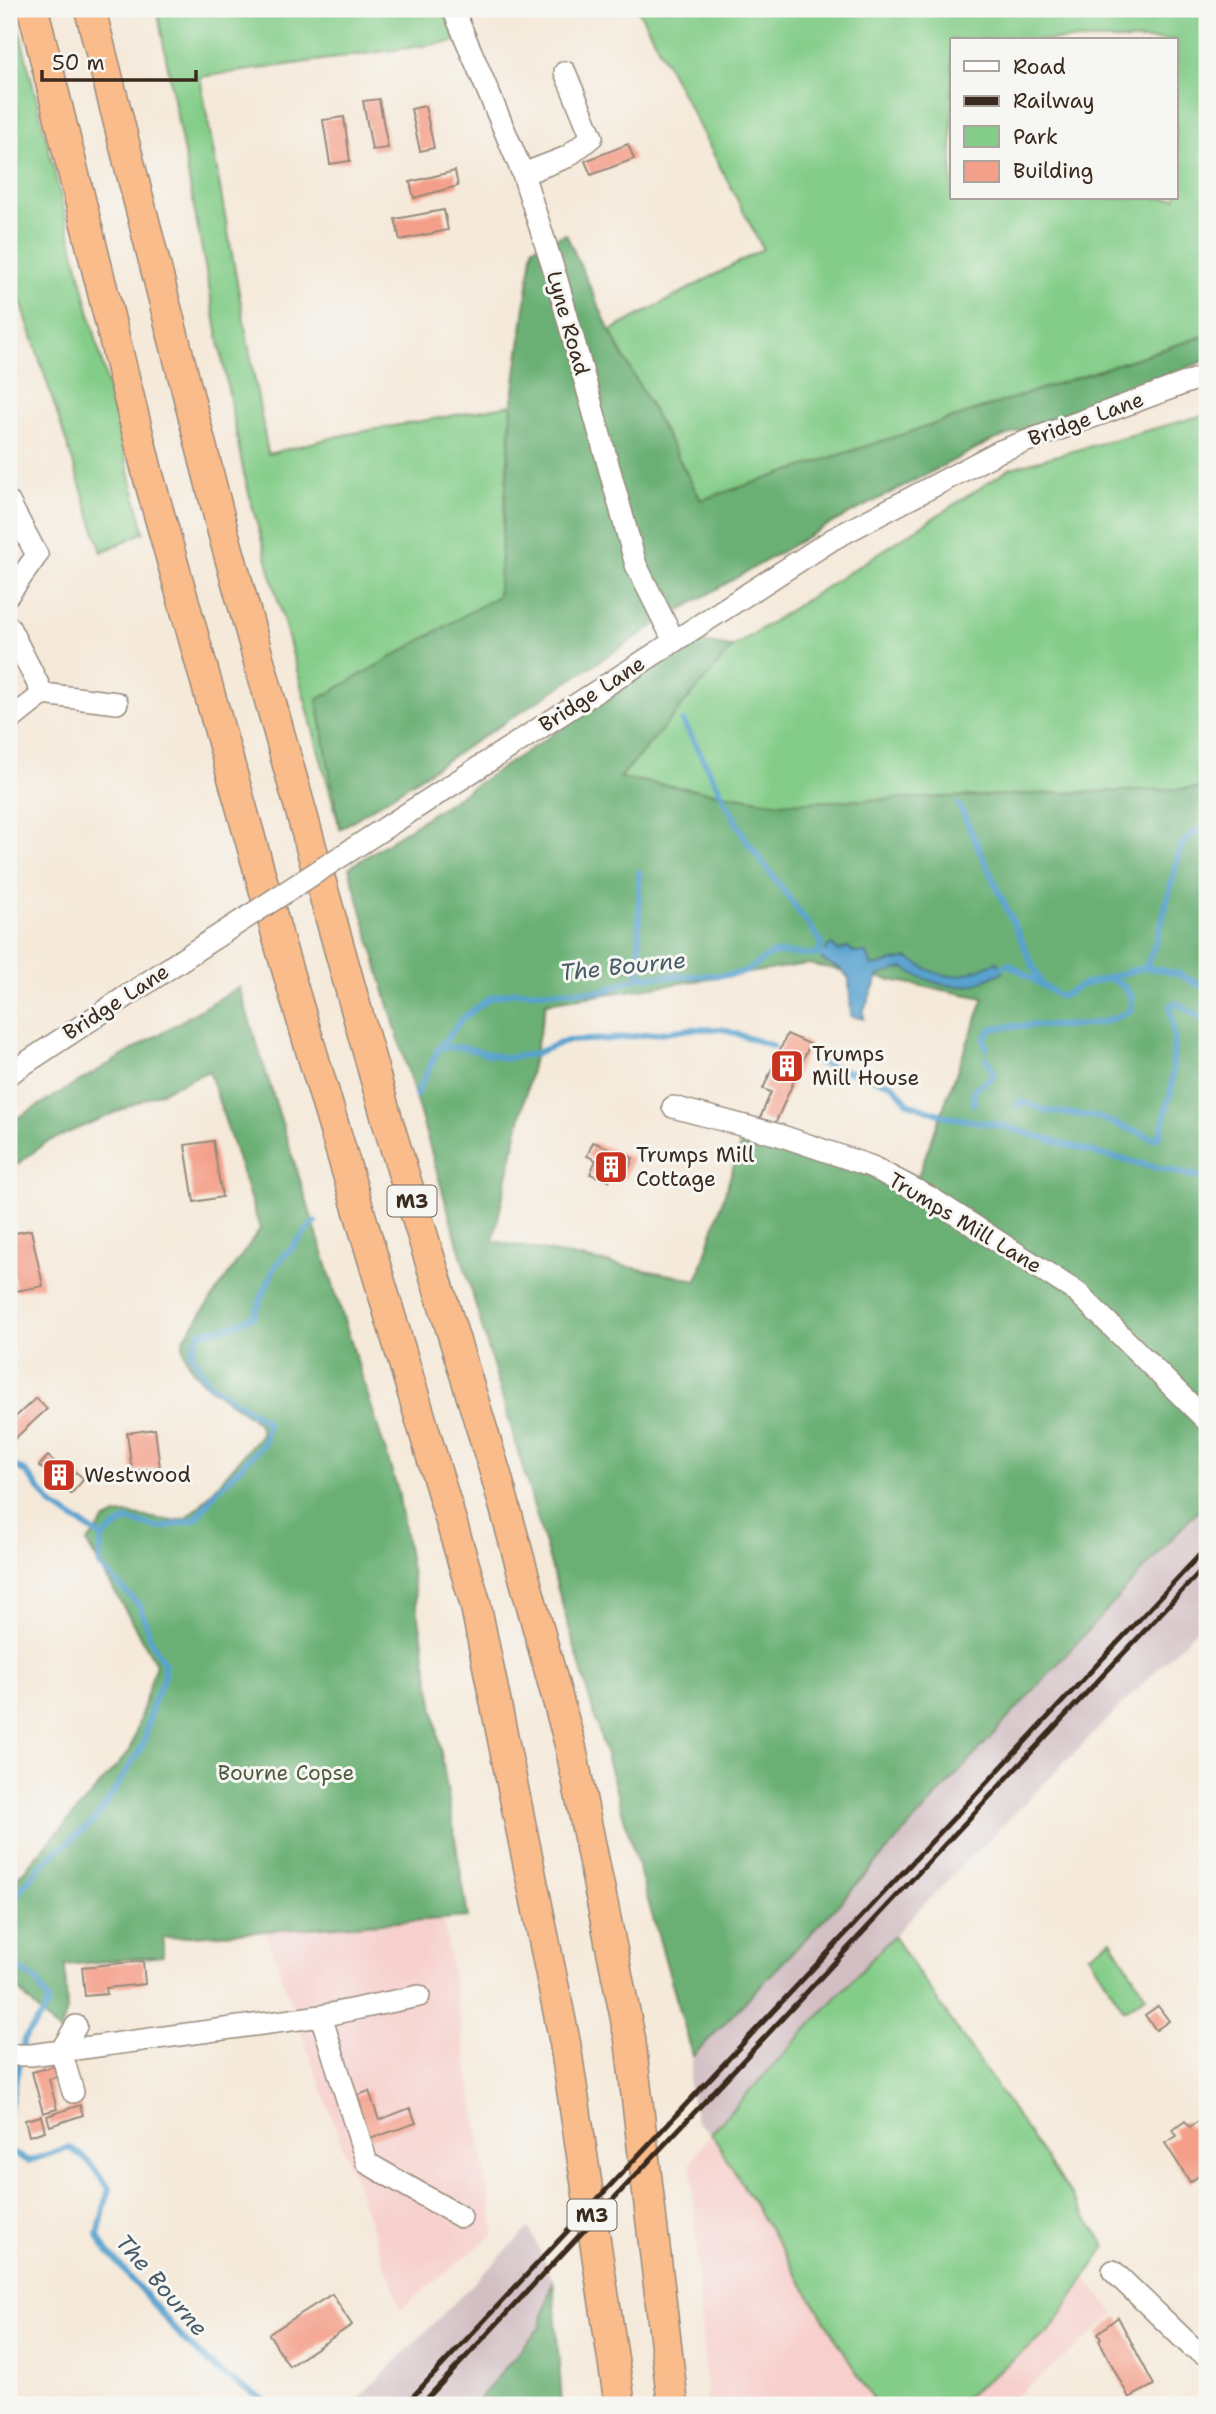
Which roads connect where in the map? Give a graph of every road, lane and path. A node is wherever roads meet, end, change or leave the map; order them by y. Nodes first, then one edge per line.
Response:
1 (33, 9) edge
2 (90, 9) edge
3 (453, 9) edge
4 (565, 72) dead end
5 (523, 174) junction
6 (1207, 375) edge
7 (9, 502) edge
8 (9, 594) edge
9 (9, 626) edge
10 (674, 640) junction
11 (43, 694) junction
12 (117, 703) dead end
13 (9, 721) edge
14 (9, 1074) edge
15 (673, 1107) dead end
16 (1207, 1422) edge
17 (419, 1996) dead end
18 (321, 2017) junction
19 (76, 2026) dead end
20 (61, 2051) junction
21 (9, 2055) edge
22 (73, 2092) dead end
23 (461, 2217) dead end
24 (1114, 2271) dead end
25 (1207, 2355) edge
26 (620, 2405) edge
27 (673, 2405) edge

1 - 26 highway, M3
2 - 27 highway, M3
3 - 5 street, Lyne Road
4 - 5 street
5 - 10 street, Lyne Road
6 - 10 street, Bridge Lane
7 - 8 street
9 - 11 street
10 - 14 street, Bridge Lane, bridge
11 - 12 street
11 - 13 street
15 - 16 street, Trumps Mill Lane
17 - 18 street
18 - 20 street
18 - 23 street
19 - 20 street
20 - 21 street
20 - 22 street
24 - 25 street

